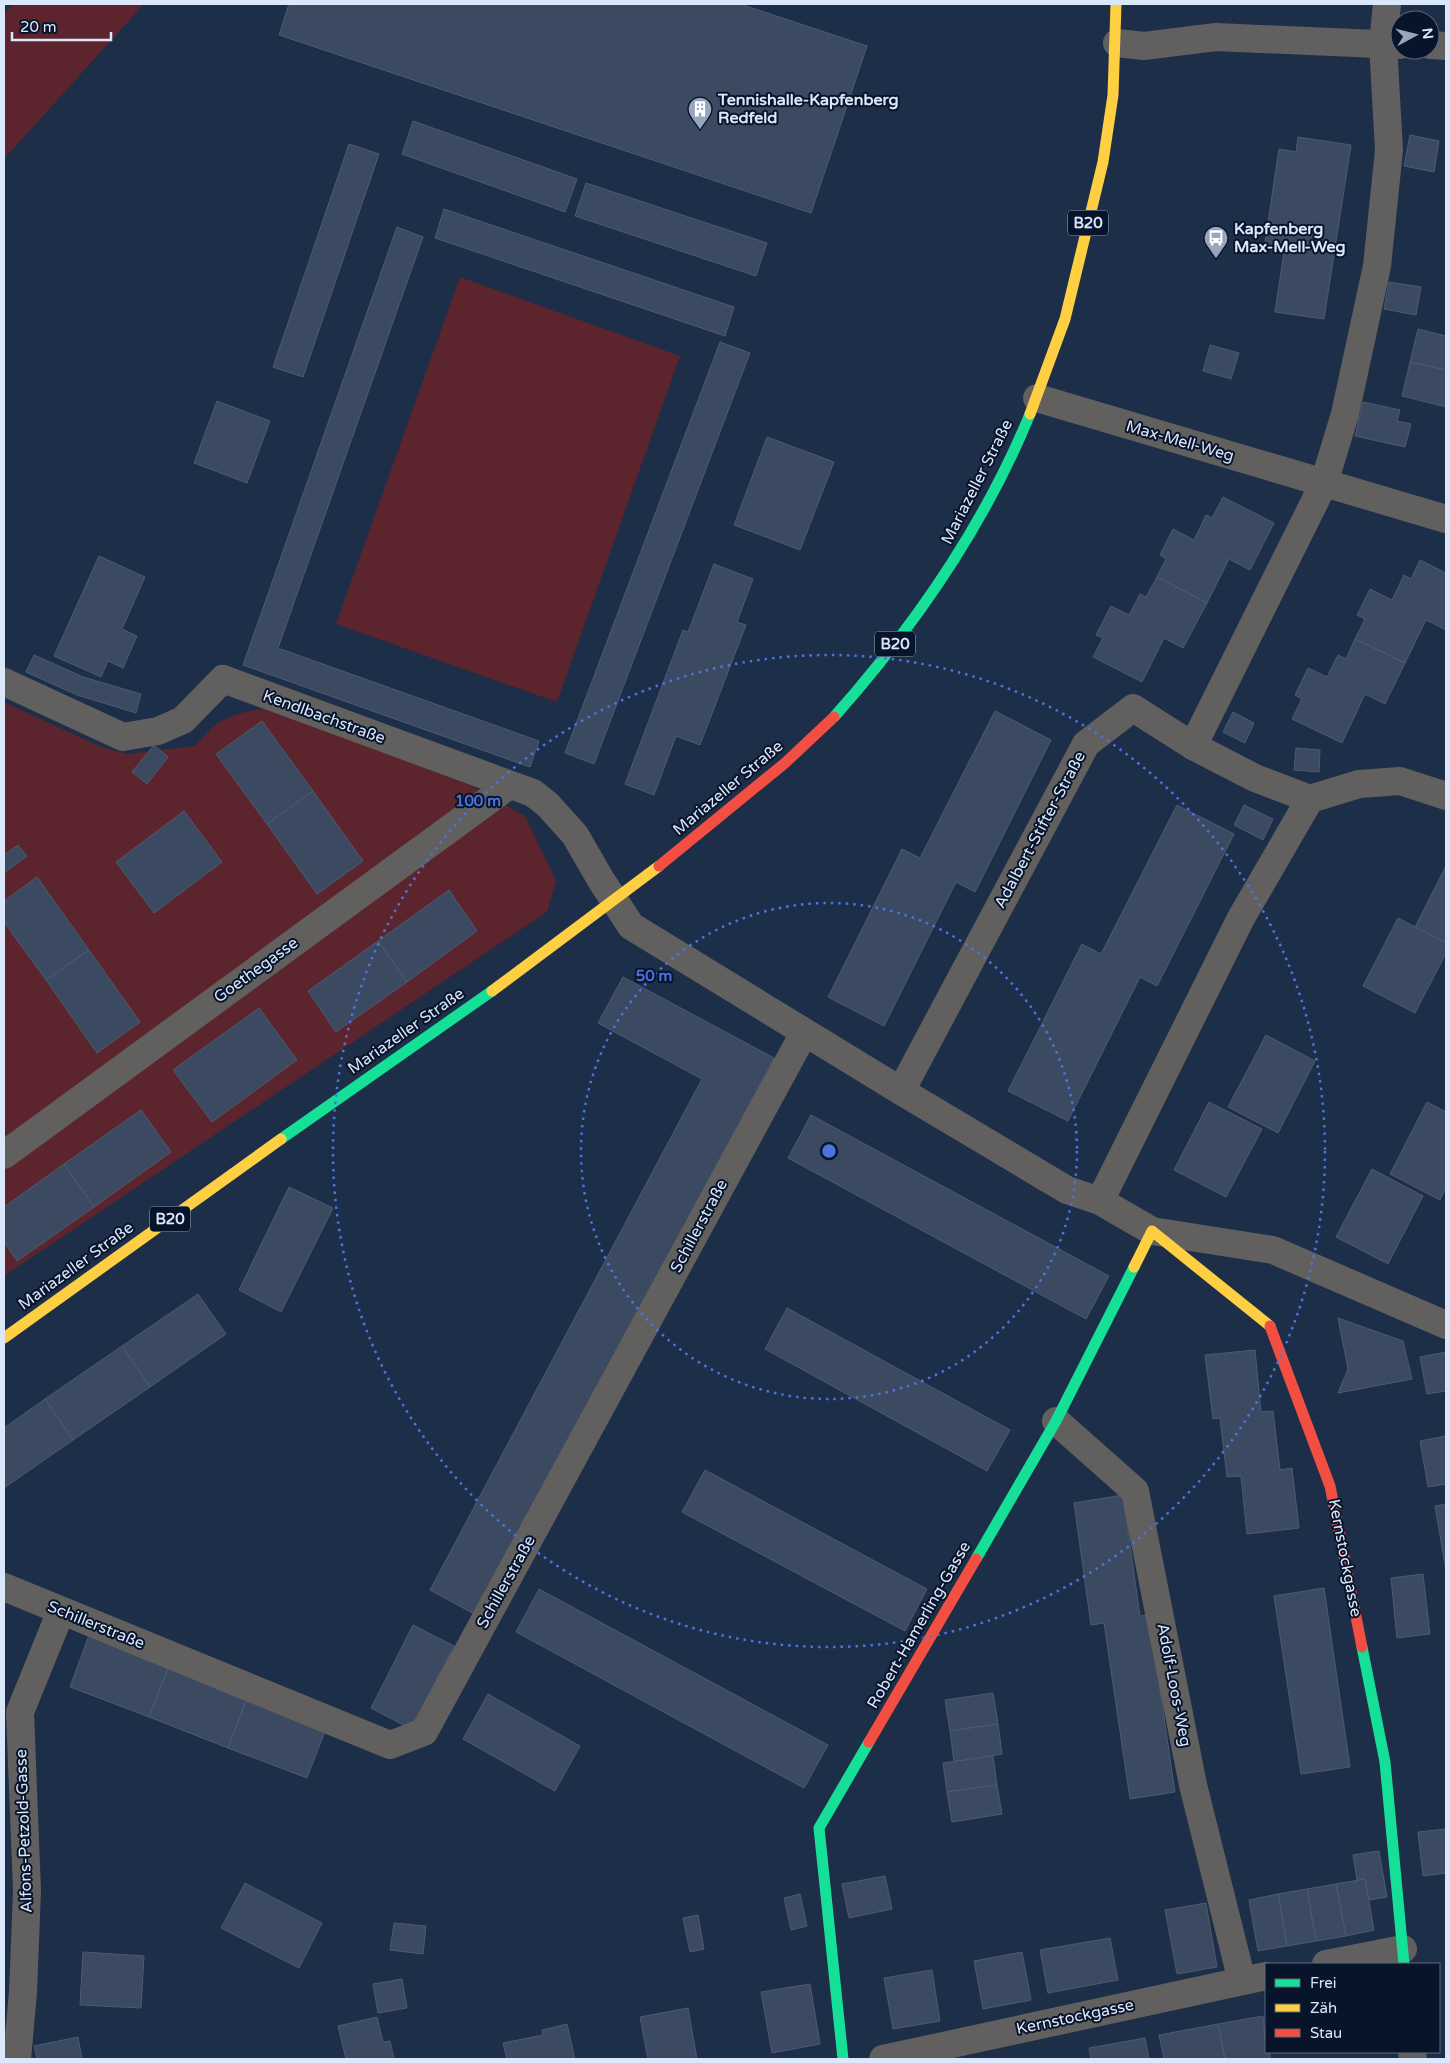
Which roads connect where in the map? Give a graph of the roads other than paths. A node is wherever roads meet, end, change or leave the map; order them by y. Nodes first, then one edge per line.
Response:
1 (1116, 4) edge
2 (1387, 4) edge
3 (1390, 29) edge
4 (1117, 43) junction
5 (1390, 45) edge
6 (1392, 60) edge
7 (1037, 398) junction
8 (1324, 482) junction
9 (1446, 518) edge
10 (4, 682) edge
11 (1193, 746) junction
12 (508, 786) junction
13 (1446, 796) edge
14 (1310, 799) junction
15 (616, 901) junction
16 (804, 1033) junction
17 (901, 1091) junction
18 (4, 1155) edge
19 (1100, 1201) junction
20 (1152, 1231) junction
21 (1446, 1325) edge
22 (4, 1338) edge
23 (1056, 1421) junction
24 (4, 1587) edge
25 (62, 1611) junction
26 (1404, 1957) edge
27 (1337, 1963) edge
28 (1254, 1978) edge
29 (17, 2059) edge
30 (843, 2059) edge
31 (883, 2059) edge

1 - 4 main road, Mariazeller Straße / B20
2 - 3 street
4 - 5 street
4 - 7 main road, Mariazeller Straße / B20
6 - 8 street
7 - 8 street, Max-Mell-Weg
7 - 15 main road, Mariazeller Straße / B20
8 - 9 street, Max-Mell-Weg
8 - 11 street
10 - 12 street, Kendlbachstraße
11 - 14 street, Adalbert-Stifter-Straße
11 - 17 street, Adalbert-Stifter-Straße
12 - 15 street, Kendlbachstraße
12 - 18 street, Goethegasse
13 - 14 street
14 - 19 street
15 - 16 street
15 - 22 main road, Mariazeller Straße / B20
16 - 17 street
16 - 25 street, Schillerstraße
17 - 19 street
19 - 20 street
20 - 21 street
20 - 23 main road, Robert-Hamerling-Gasse
20 - 26 main road, Kernstockgasse
23 - 28 street, Adolf-Loos-Weg
23 - 30 main road, Robert-Hamerling-Gasse
24 - 25 street, Schillerstraße
25 - 29 street, Alfons-Petzold-Gasse
26 - 27 street, Kernstockgasse
28 - 31 street, Kernstockgasse

